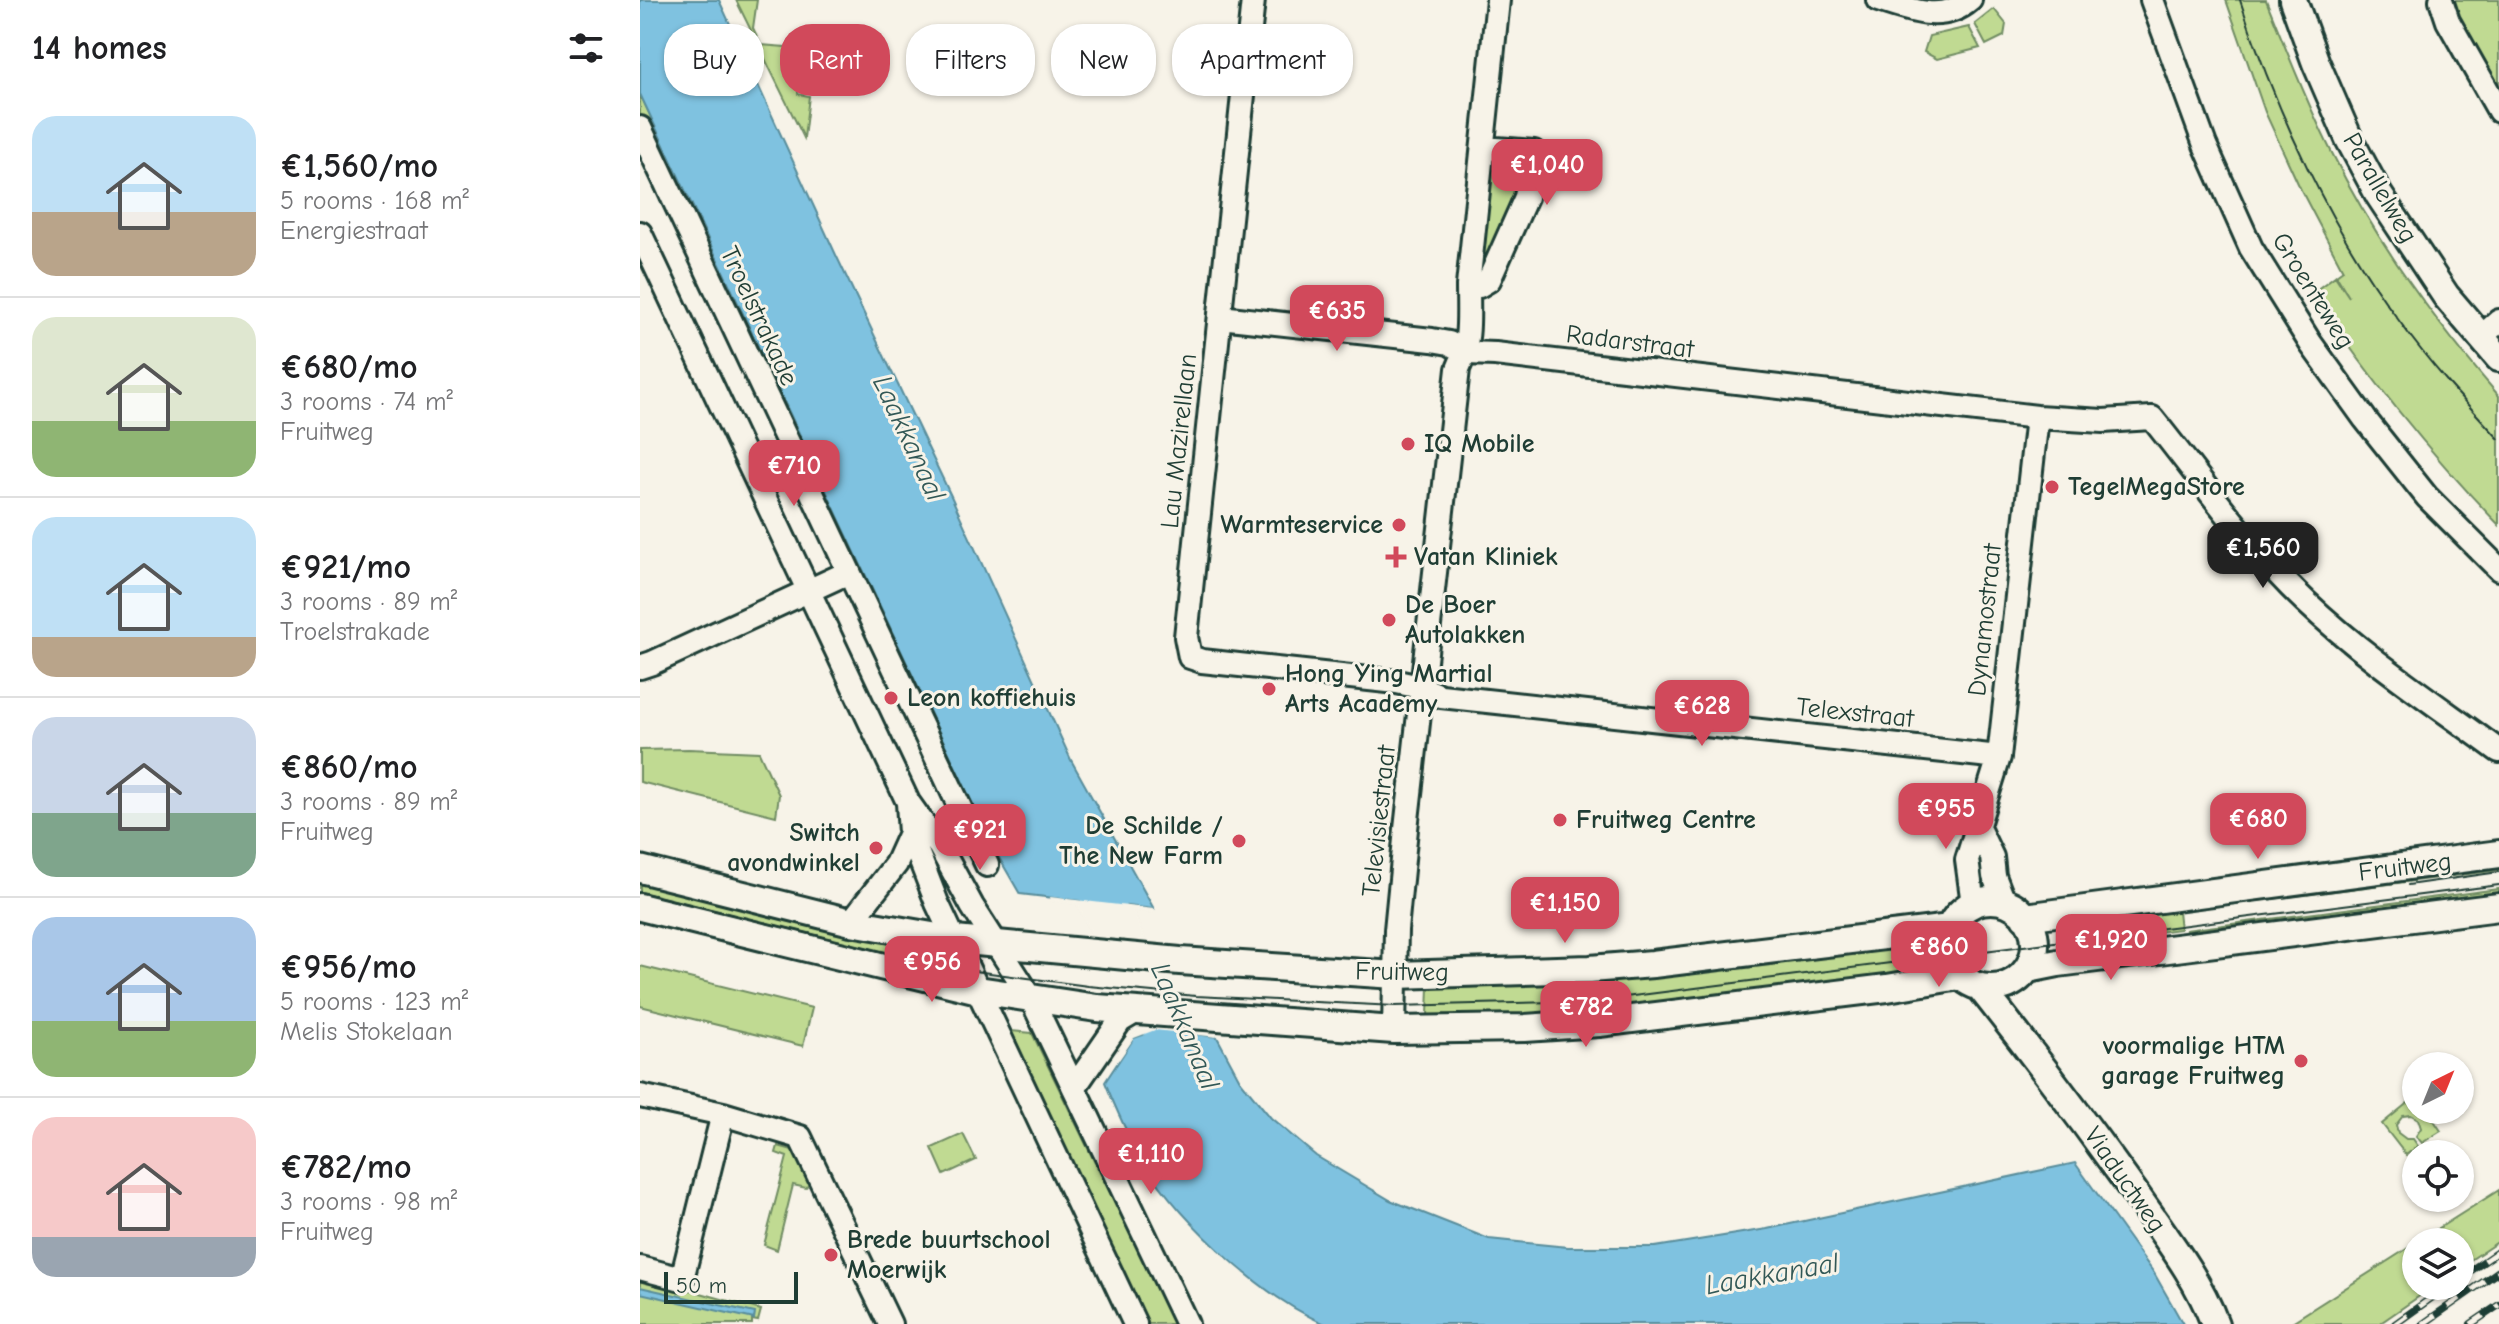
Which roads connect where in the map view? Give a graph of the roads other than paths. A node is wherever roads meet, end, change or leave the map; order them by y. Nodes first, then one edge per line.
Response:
1 (1253, 0) edge
2 (1498, 0) edge
3 (1878, 0) edge
4 (1970, 0) edge
5 (2152, 0) edge
6 (2441, 0) edge
7 (2296, 1) edge
8 (2499, 111) edge
9 (640, 128) edge
10 (1484, 148) junction
11 (640, 233) edge
12 (648, 269) edge
13 (1468, 286) junction
14 (1220, 317) junction
15 (2490, 329) edge
16 (1466, 353) junction
17 (2499, 358) edge
18 (2037, 417) junction
19 (2499, 569) edge
20 (849, 572) junction
21 (808, 591) junction
22 (640, 667) edge
23 (1420, 687) junction
24 (2499, 751) edge
25 (1999, 757) junction
26 (908, 802) junction
27 (1978, 828) junction
28 (910, 833) junction
29 (2499, 854) edge
30 (987, 865) dead end
31 (640, 869) edge
32 (2004, 902) junction
33 (1973, 904) junction
34 (640, 907) edge
35 (2499, 907) edge
36 (2025, 917) junction
37 (851, 922) junction
38 (1950, 928) junction
39 (955, 940) junction
40 (996, 944) junction
41 (2023, 974) junction
42 (1396, 975) junction
43 (1970, 981) junction
44 (978, 990) junction
45 (1031, 998) junction
46 (1137, 1011) junction
47 (1394, 1030) junction
48 (2024, 1042) junction
49 (1074, 1088) junction
50 (640, 1096) edge
51 (723, 1114) junction
52 (640, 1268) edge
53 (890, 1324) edge
54 (1135, 1324) edge
55 (1187, 1324) edge
56 (2215, 1324) edge

1 - 14 street, Lau Mazirellaan
2 - 10 street, Televisiestraat
3 - 4 street
5 - 19 street, Groenteweg
6 - 8 street
7 - 15 street, Parallelweg
9 - 20 street, Troelstrakade
10 - 13 street, Televisiestraat
10 - 13 street
11 - 12 street
12 - 21 street
13 - 16 street, Televisiestraat
14 - 16 street, Radarstraat
14 - 23 street, Lau Mazirellaan
15 - 17 street, Parallelweg
16 - 18 street, Radarstraat
16 - 23 street, Televisiestraat
18 - 24 street, Radarstraat
18 - 25 street, Dynamostraat
20 - 21 street
20 - 30 street, Troelstrakade
21 - 22 street
21 - 26 street
23 - 25 street, Telexstraat
23 - 42 street, Televisiestraat
25 - 27 street, Dynamostraat
26 - 28 street
26 - 40 street
27 - 32 street
27 - 33 street, Dynamostraat
28 - 37 street
28 - 39 street
29 - 36 street, Fruitweg
31 - 37 street, Fruitweg
32 - 33 street
32 - 36 street
33 - 38 street
34 - 44 street
35 - 41 street, Fruitweg
36 - 41 street
37 - 39 street, Fruitweg
38 - 42 street, Fruitweg
38 - 43 street
39 - 40 street, Fruitweg
39 - 44 street
40 - 42 street, Fruitweg
40 - 45 street
41 - 43 street
41 - 48 street
42 - 47 street, Televisiestraat
43 - 47 street
43 - 48 street, Viaductweg
44 - 45 street
44 - 54 street
45 - 46 street
45 - 49 street
46 - 47 street
46 - 49 street
48 - 56 street, Viaductweg
49 - 55 street
50 - 51 street
51 - 52 street
51 - 53 street

